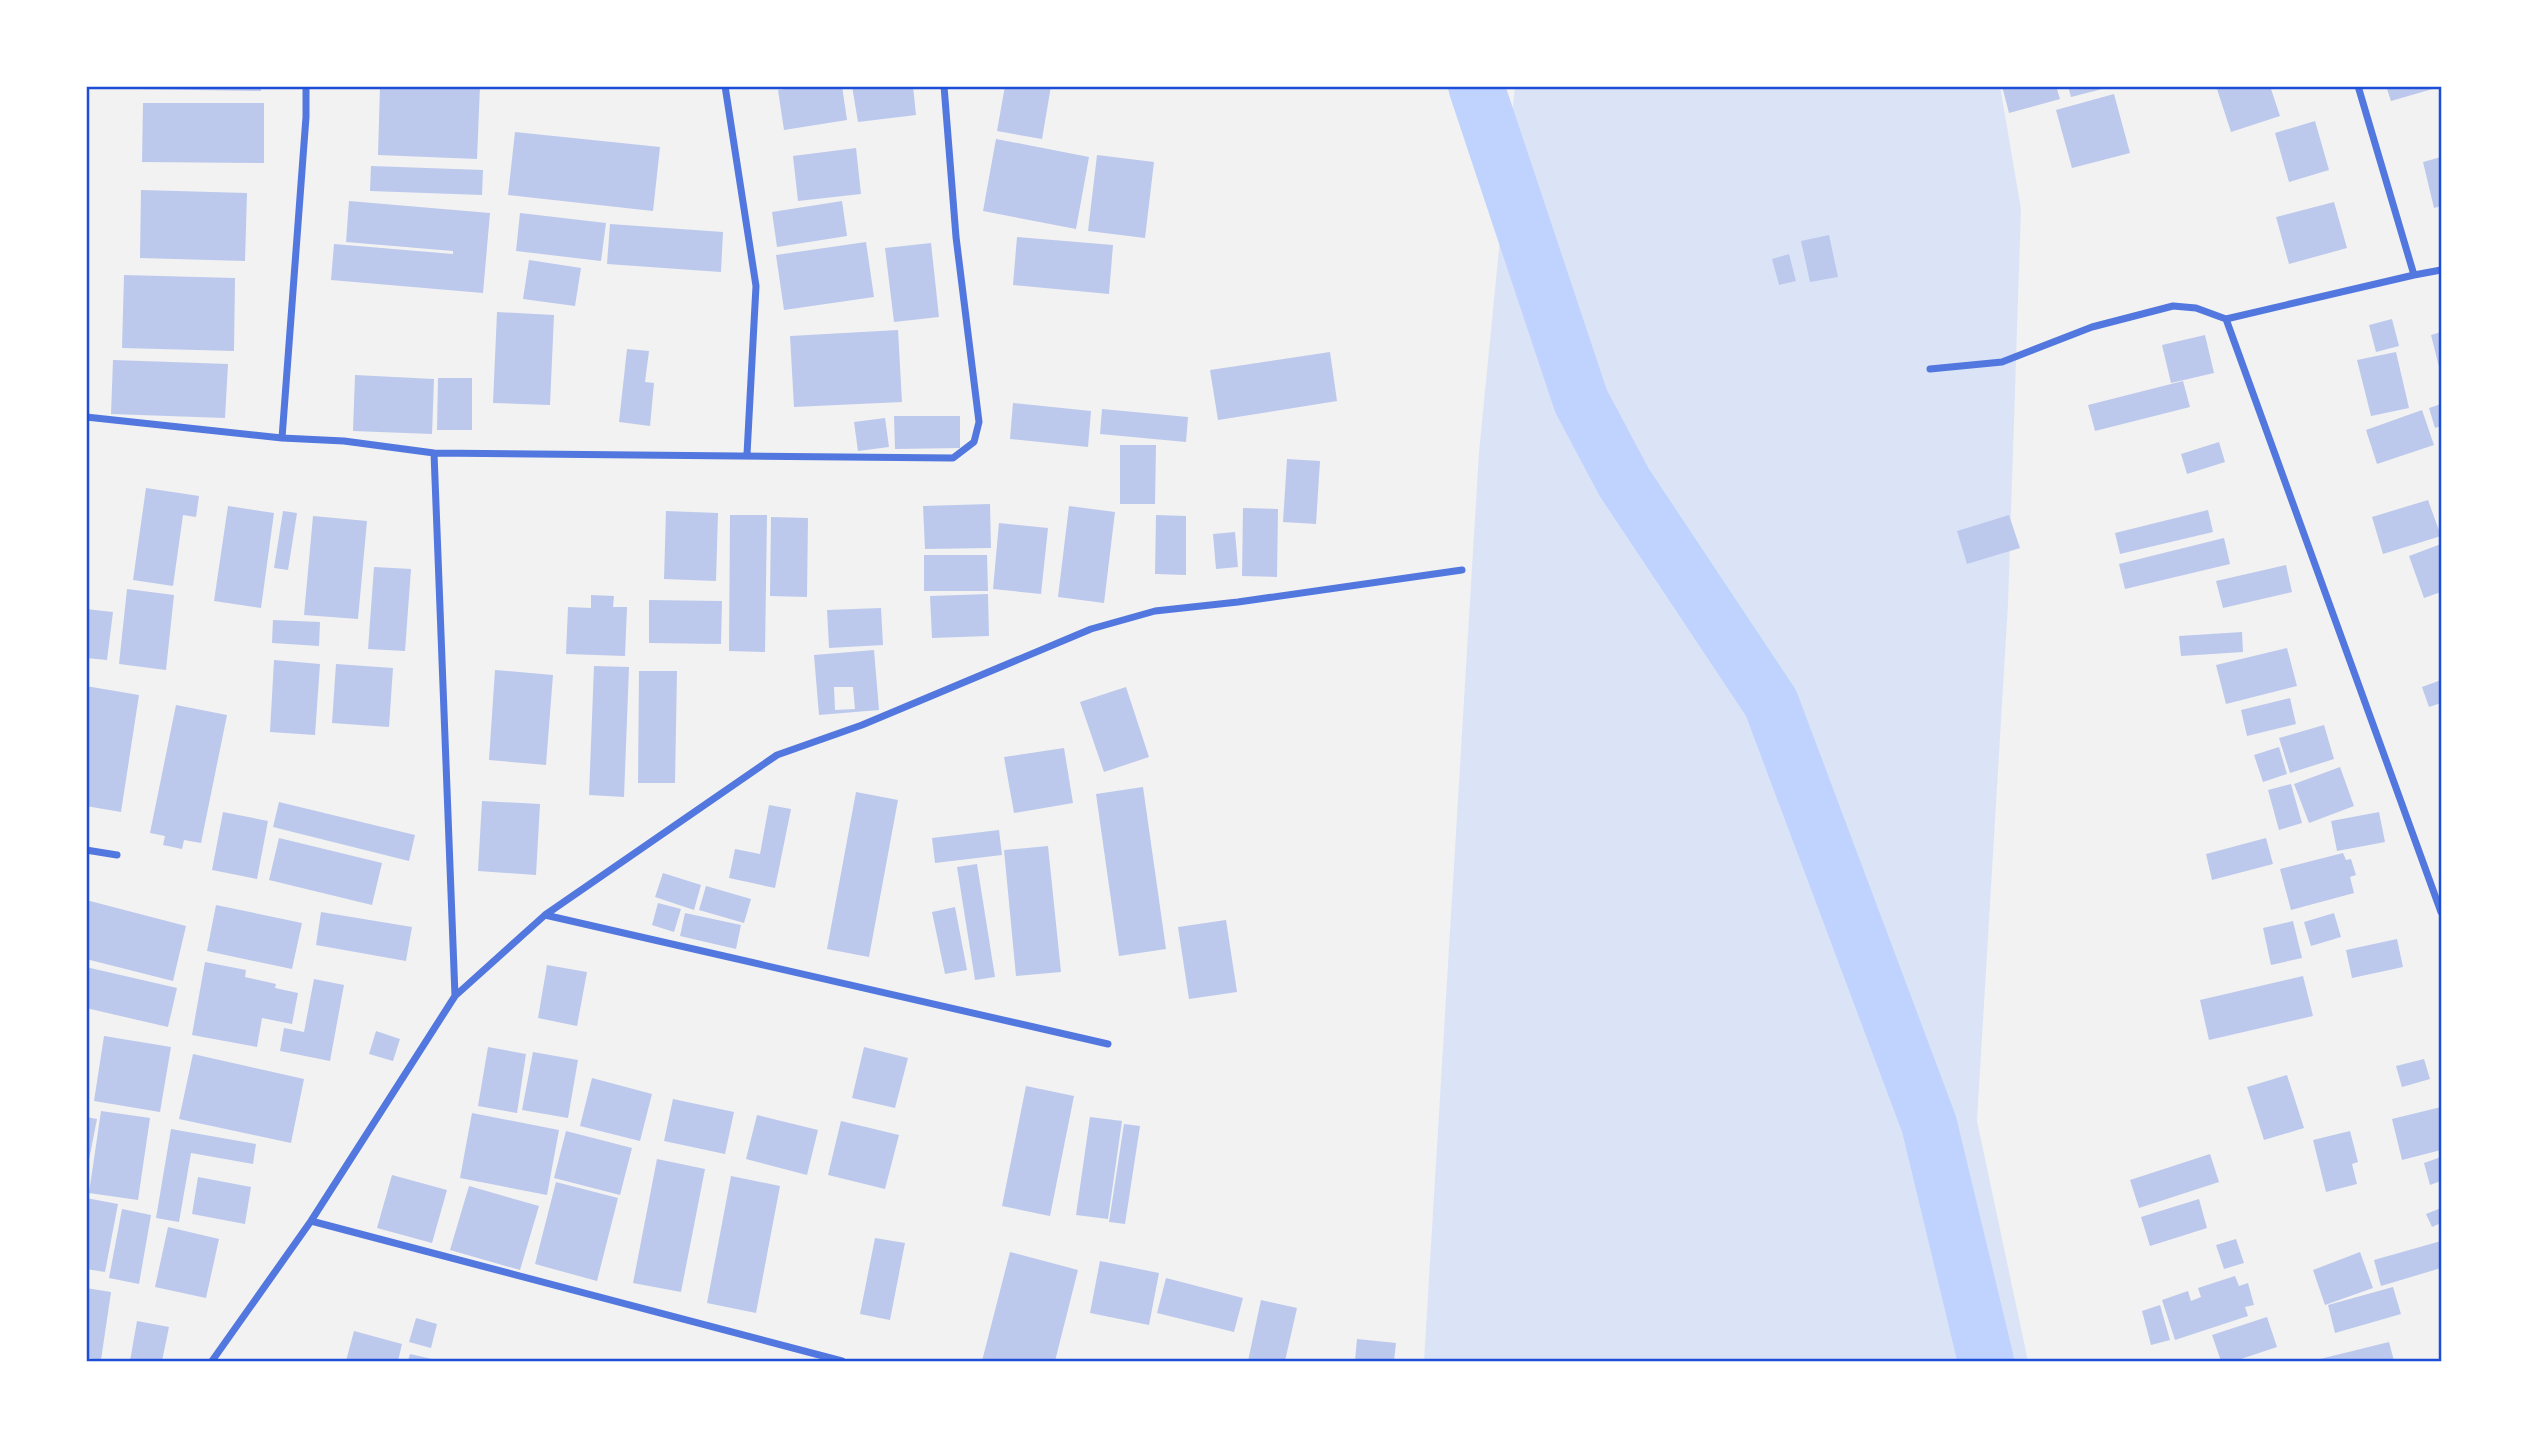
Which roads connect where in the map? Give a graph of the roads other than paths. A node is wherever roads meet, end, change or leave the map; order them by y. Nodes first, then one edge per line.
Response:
1 (306, 86) edge
2 (725, 86) edge
3 (944, 86) edge
4 (2358, 86) edge
5 (2441, 270) edge
6 (2414, 275) junction
7 (2226, 319) junction
8 (1930, 369) dead end
9 (86, 417) edge
10 (282, 438) junction
11 (434, 453) junction
12 (747, 454) junction
13 (1462, 570) dead end
14 (86, 850) edge
15 (117, 855) dead end
16 (2441, 912) edge
17 (545, 915) junction
18 (455, 996) junction
19 (1108, 1044) dead end
20 (311, 1221) junction
21 (212, 1361) edge
22 (842, 1361) edge

1 - 10 street
2 - 12 street
3 - 12 street
4 - 6 street
5 - 6 street
6 - 7 street
7 - 8 street
7 - 16 street
9 - 10 street
10 - 11 street
11 - 12 street
11 - 18 street
13 - 17 street
14 - 15 street
17 - 18 street
17 - 19 street
18 - 20 street
20 - 21 street
20 - 22 street

